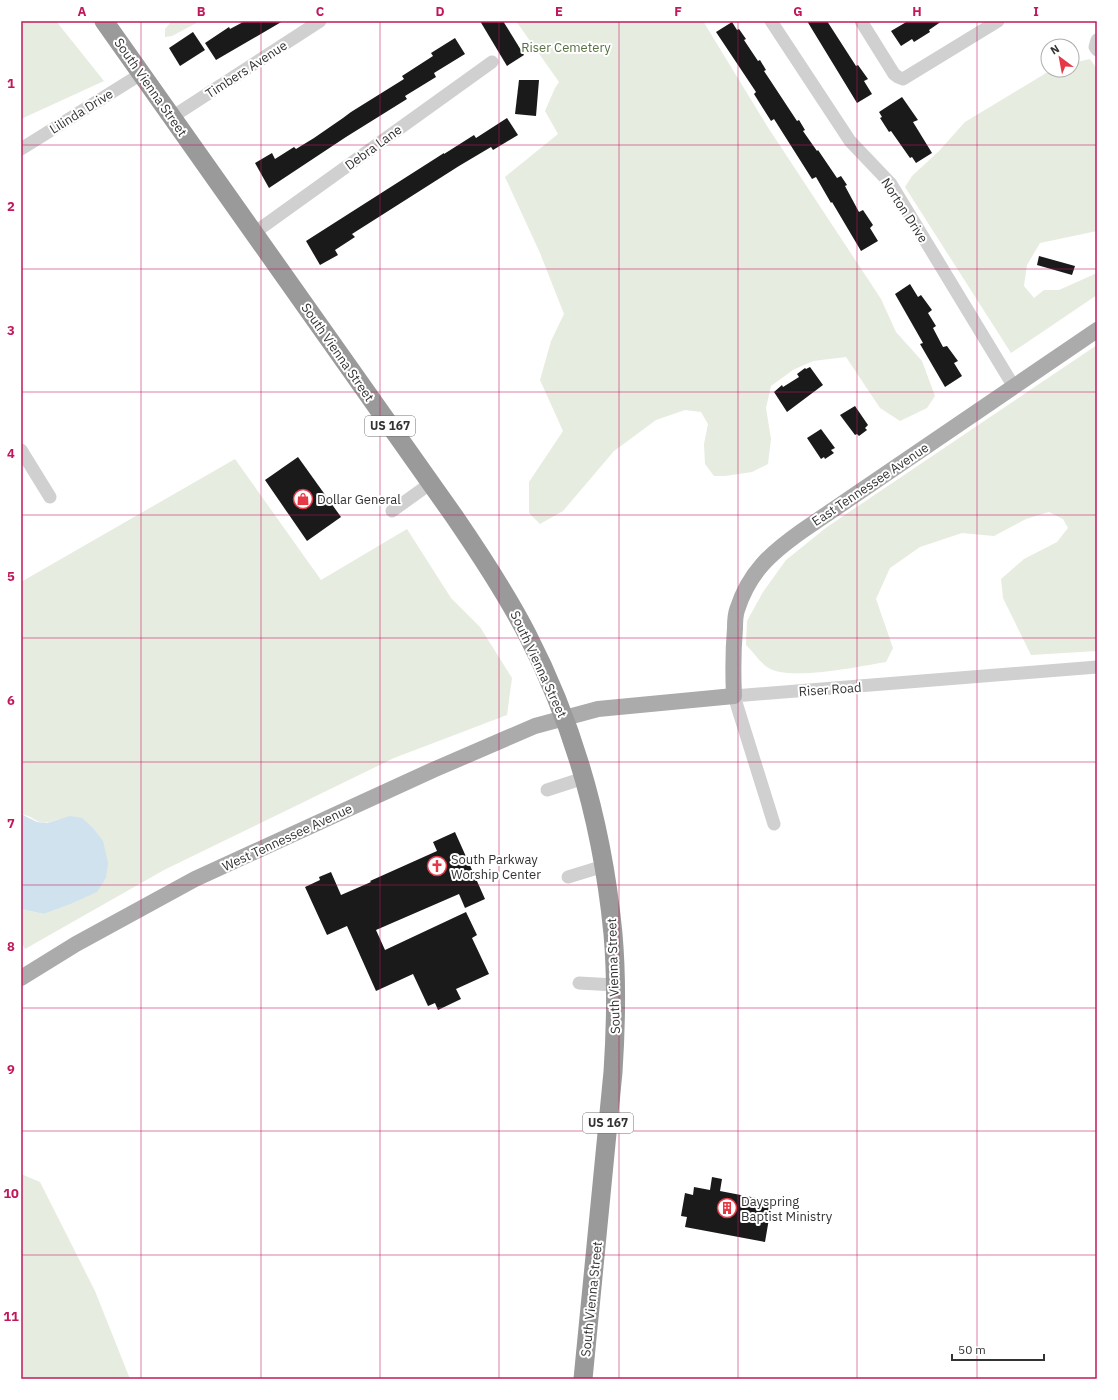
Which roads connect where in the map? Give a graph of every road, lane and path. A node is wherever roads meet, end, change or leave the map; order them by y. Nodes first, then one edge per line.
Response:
1 (104, 21) edge
2 (320, 21) edge
3 (771, 21) edge
4 (861, 21) edge
5 (998, 21) edge
6 (1097, 40) edge
7 (1097, 50) edge
8 (492, 62) dead end
9 (142, 74) junction
10 (172, 117) junction
11 (21, 149) edge
12 (254, 233) junction
13 (1097, 330) edge
14 (1014, 387) junction
15 (21, 450) edge
16 (431, 483) junction
17 (50, 497) dead end
18 (392, 511) dead end
19 (1097, 667) edge
20 (734, 696) junction
21 (564, 718) junction
22 (584, 778) junction
23 (547, 790) dead end
24 (774, 824) dead end
25 (604, 866) junction
26 (568, 877) dead end
27 (21, 978) edge
28 (579, 983) dead end
29 (615, 985) junction
30 (583, 1379) edge

1 - 9 highway, South Vienna Street / US 167
2 - 10 street, Timbers Avenue
3 - 14 street, Norton Drive
4 - 5 street
6 - 7 street
8 - 12 street, Debra Lane
9 - 10 highway, South Vienna Street / US 167
9 - 11 street, Lilinda Drive
10 - 12 highway, South Vienna Street / US 167
12 - 16 highway, South Vienna Street / US 167
13 - 14 main road, East Tennessee Avenue
14 - 20 main road, East Tennessee Avenue
15 - 17 street
16 - 18 street
16 - 21 highway, South Vienna Street / US 167
19 - 20 street, Riser Road
20 - 21 main road, Riser Road
20 - 24 street
21 - 22 highway, South Vienna Street / US 167
21 - 27 main road, West Tennessee Avenue
22 - 23 street
22 - 25 highway, South Vienna Street / US 167
25 - 26 street
25 - 29 highway, South Vienna Street / US 167
28 - 29 street
29 - 30 highway, South Vienna Street / US 167

